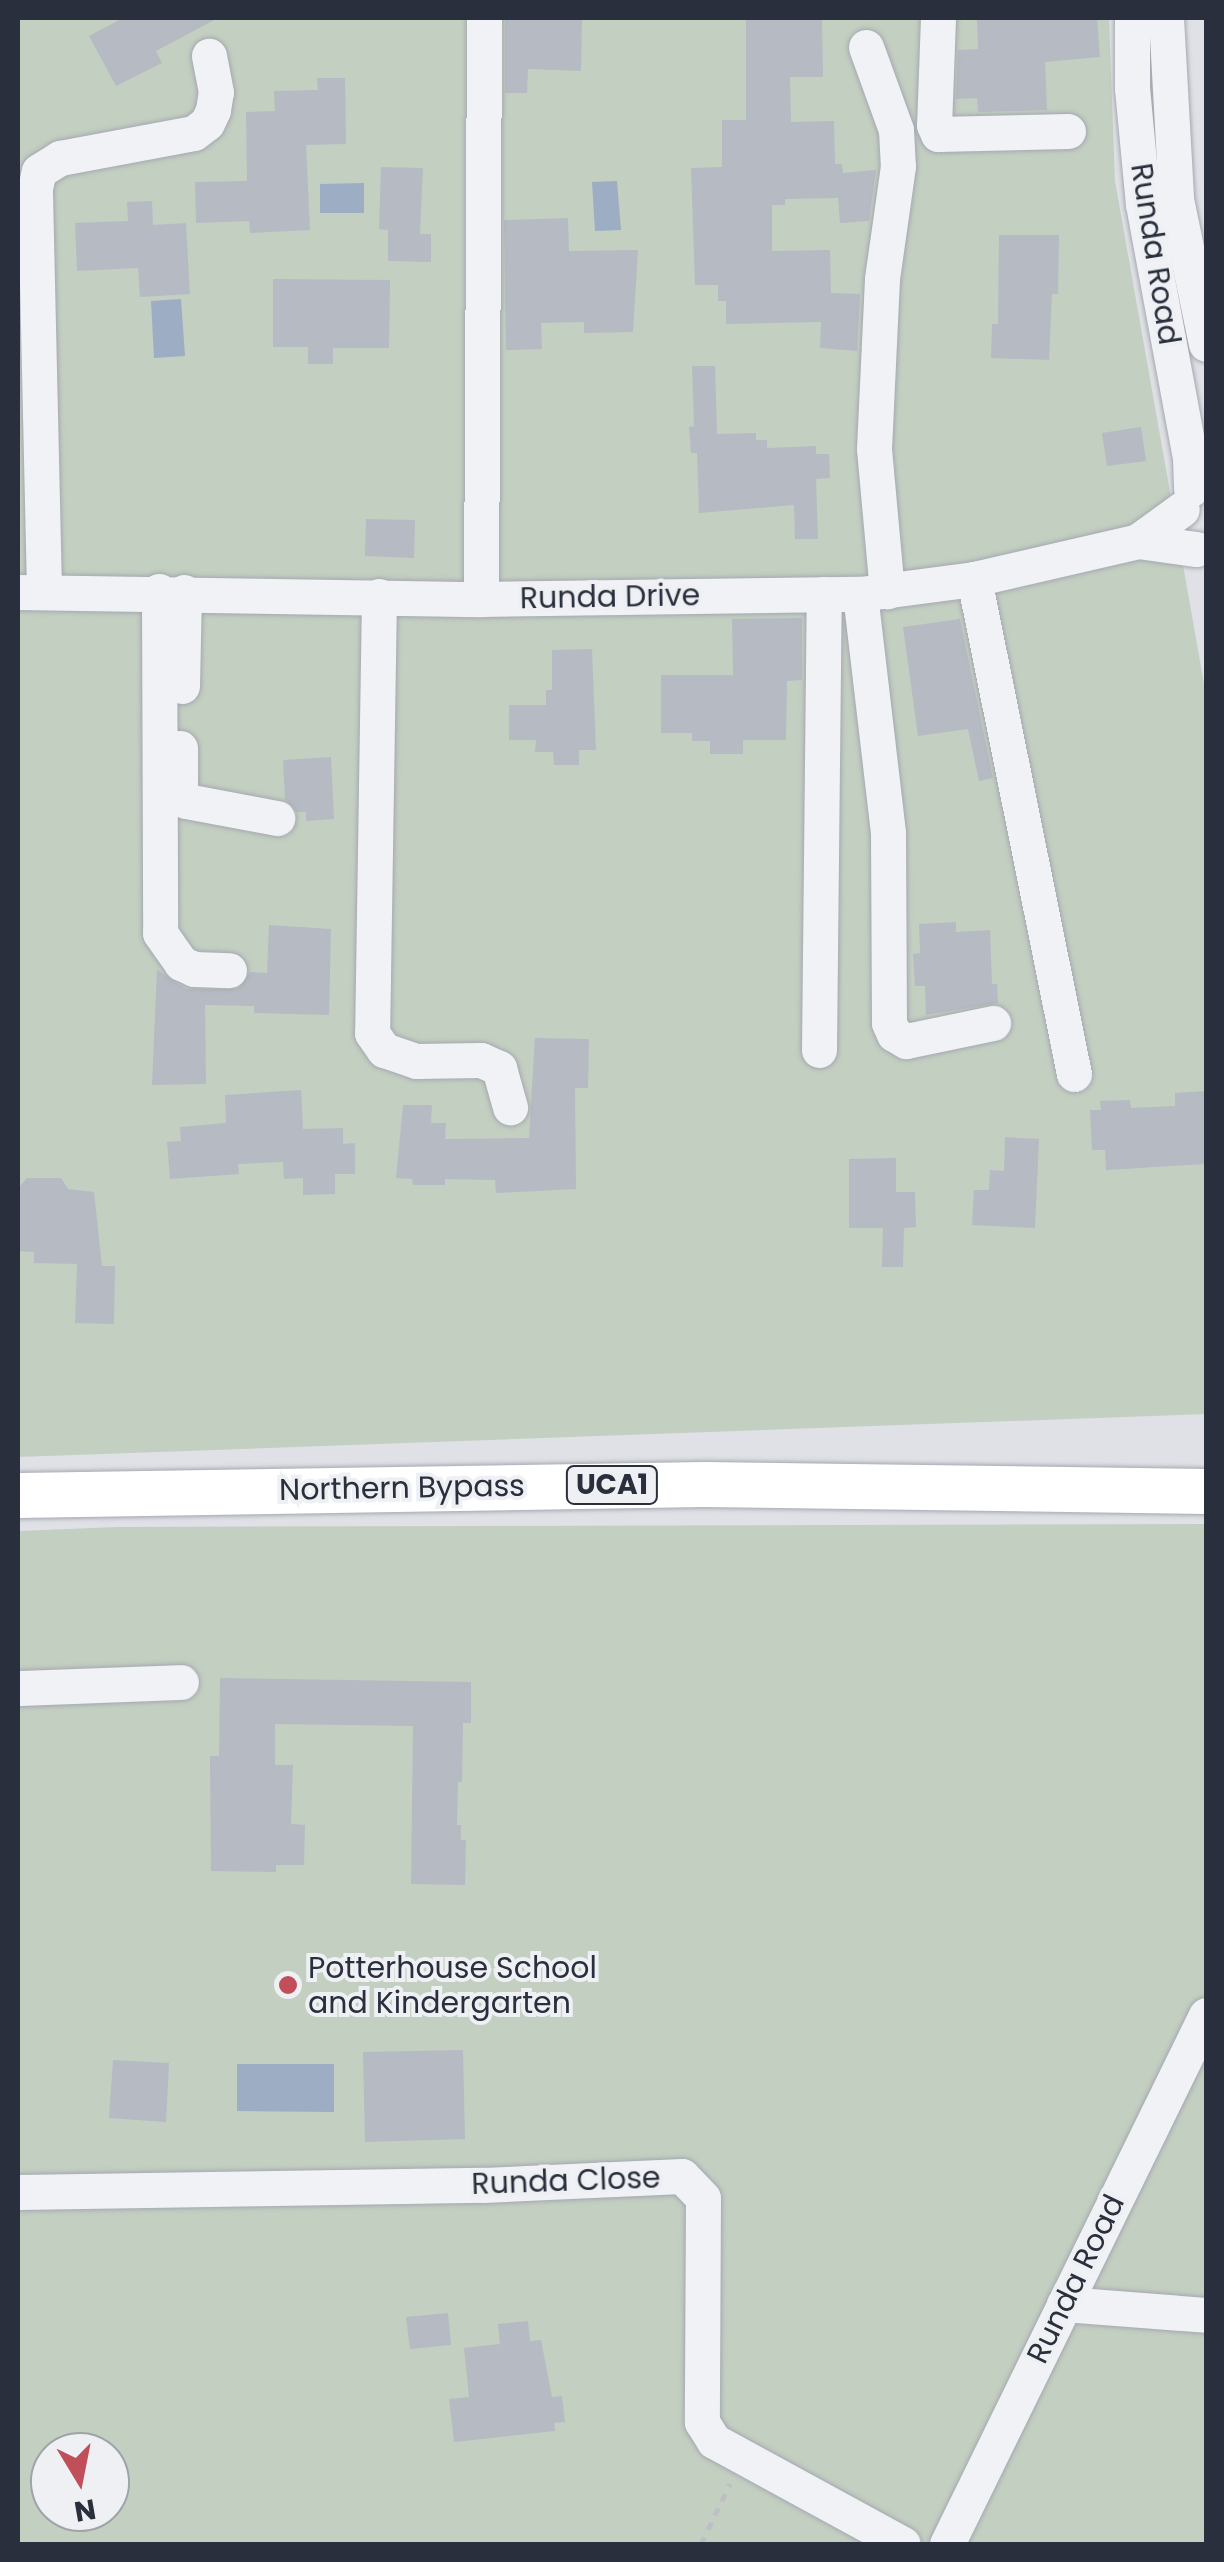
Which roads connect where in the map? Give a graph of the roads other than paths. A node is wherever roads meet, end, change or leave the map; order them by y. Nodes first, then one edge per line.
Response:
1 (484, 18) edge
2 (938, 18) edge
3 (1132, 18) edge
4 (1166, 18) edge
5 (866, 47) dead end
6 (210, 56) dead end
7 (1068, 131) dead end
8 (1206, 344) edge
9 (1193, 492) edge
10 (1138, 541) junction
11 (1201, 553) edge
12 (974, 579) junction
13 (31, 591) edge
14 (172, 591) junction
15 (873, 592) junction
16 (824, 594) junction
17 (379, 596) junction
18 (481, 599) junction
19 (277, 818) dead end
20 (229, 970) dead end
21 (994, 1023) dead end
22 (819, 1050) dead end
23 (1074, 1074) dead end
24 (510, 1107) dead end
25 (1206, 1490) edge
26 (18, 1495) edge
27 (181, 1682) dead end
28 (18, 1688) edge
29 (1206, 2015) edge
30 (18, 2192) edge
31 (1064, 2304) junction
32 (1206, 2316) edge
33 (903, 2544) edge
34 (947, 2544) edge

1 - 18 street
2 - 7 street
3 - 9 street, Runda Road
4 - 8 street, Runda Road
5 - 15 street
6 - 13 street
9 - 10 street
9 - 11 street, Runda Drive
10 - 11 street, Runda Drive
10 - 12 street, Runda Drive
12 - 15 street, Runda Drive
12 - 23 street
13 - 14 street, Runda Drive
14 - 17 street, Runda Drive
14 - 19 street
14 - 20 street
15 - 16 street, Runda Drive
15 - 21 street
16 - 18 street, Runda Drive
16 - 22 street
17 - 18 street, Runda Drive
17 - 24 street
25 - 26 main road, Northern Bypass / UCA1
27 - 28 street
29 - 31 street, Runda Road
30 - 33 street, Runda Close
31 - 32 street
31 - 34 street, Runda Road

